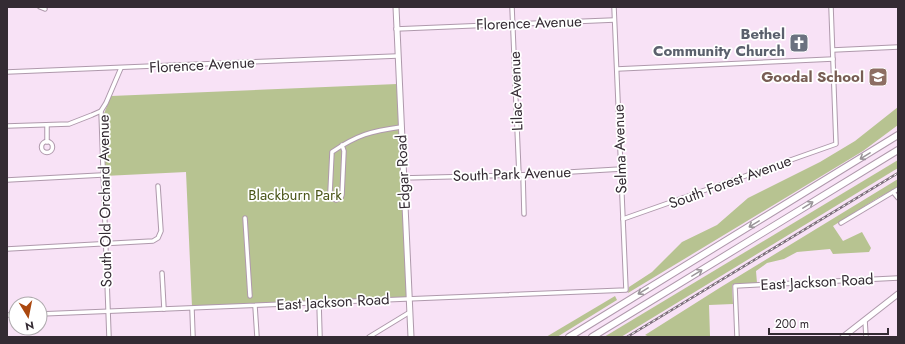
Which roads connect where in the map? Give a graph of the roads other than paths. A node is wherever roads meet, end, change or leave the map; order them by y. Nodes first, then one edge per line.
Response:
1 (40, 7) edge
2 (396, 7) edge
3 (512, 7) edge
4 (614, 7) edge
5 (831, 7) edge
6 (45, 9) dead end
7 (614, 20) junction
8 (513, 24) junction
9 (396, 29) junction
10 (898, 47) edge
11 (833, 50) junction
12 (397, 56) junction
13 (833, 59) junction
14 (121, 68) junction
15 (617, 69) junction
16 (7, 72) edge
17 (101, 111) junction
18 (7, 126) edge
19 (47, 126) junction
20 (401, 128) junction
21 (898, 135) edge
22 (47, 142) dead end
23 (342, 145) junction
24 (898, 150) edge
25 (621, 169) junction
26 (102, 175) junction
27 (521, 175) junction
28 (403, 178) junction
29 (7, 180) edge
30 (158, 186) dead end
31 (898, 189) edge
32 (893, 192) junction
33 (898, 198) edge
34 (524, 214) dead end
35 (245, 218) dead end
36 (623, 219) junction
37 (841, 223) dead end
38 (105, 244) junction
39 (7, 249) edge
40 (162, 273) dead end
41 (898, 278) edge
42 (626, 290) joint
43 (898, 294) edge
44 (250, 296) dead end
45 (410, 299) junction
46 (319, 303) junction
47 (255, 306) junction
48 (164, 309) junction
49 (192, 309) junction
50 (108, 312) junction
51 (410, 312) junction
52 (48, 314) edge
53 (865, 320) junction
54 (109, 337) edge
55 (193, 337) edge
56 (257, 337) edge
57 (320, 337) edge
58 (369, 337) edge
59 (411, 337) edge
60 (569, 337) edge
61 (592, 337) edge
62 (737, 337) edge
63 (843, 337) edge
64 (866, 337) edge

1 - 6 street
2 - 9 street, Edgar Road
3 - 8 street, Lilac Avenue
4 - 7 street, Selma Avenue
5 - 11 street
7 - 8 street, Florence Avenue
7 - 15 street, Selma Avenue
8 - 9 street, Florence Avenue
8 - 27 street, Lilac Avenue
9 - 12 street, Edgar Road
10 - 11 street
11 - 13 street
12 - 14 street, Florence Avenue
12 - 20 street, Edgar Road
13 - 15 street
13 - 36 street, South Forest Avenue
14 - 16 street, Florence Avenue
14 - 17 street, South Old Orchard Avenue
15 - 25 street, Selma Avenue
17 - 19 street
17 - 26 street, South Old Orchard Avenue
18 - 19 street
19 - 22 street
20 - 23 street
20 - 28 street, Edgar Road
21 -> 60 highway
23 - 23 street
61 -> 24 highway
25 - 27 street, South Park Avenue
25 - 36 street, Selma Avenue
26 - 29 street
26 - 38 street, South Old Orchard Avenue
27 - 28 street, South Park Avenue
27 - 34 street, Lilac Avenue
28 - 45 street, Edgar Road
30 - 38 street
31 - 32 street
32 - 33 street
32 - 37 street
35 - 44 street
36 - 42 street, Selma Avenue
38 - 39 street
38 - 50 street, South Old Orchard Avenue
40 - 48 street
41 - 62 street, East Jackson Road
42 - 45 street, East Jackson Road
43 - 53 street
45 - 46 street, East Jackson Road
45 - 51 street, Edgar Road
46 - 47 street, East Jackson Road
46 - 57 street
47 - 49 street, East Jackson Road
47 - 56 street
48 - 49 street, East Jackson Road
48 - 50 street, East Jackson Road
49 - 55 street
50 - 52 street, East Jackson Road
50 - 54 street, South Old Orchard Avenue
51 - 58 street
51 - 59 street, Edgar Road
53 - 63 street
53 - 64 street

